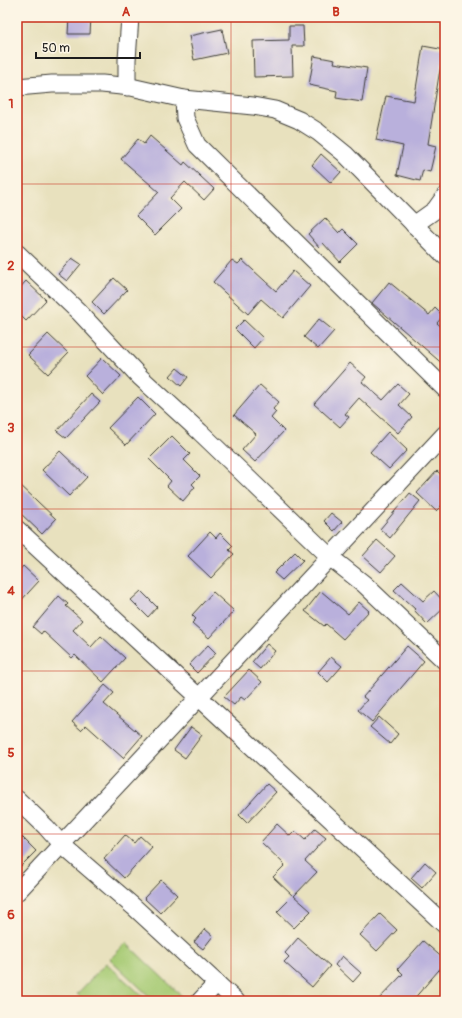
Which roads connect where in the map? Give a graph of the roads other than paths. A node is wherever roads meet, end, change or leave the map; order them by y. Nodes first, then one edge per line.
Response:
1 (130, 17) edge
2 (17, 87) edge
3 (127, 87) junction
4 (184, 98) junction
5 (445, 196) edge
6 (414, 226) junction
7 (17, 253) edge
8 (445, 256) edge
9 (445, 388) edge
10 (445, 434) edge
11 (17, 529) edge
12 (330, 558) junction
13 (445, 661) edge
14 (199, 697) junction
15 (17, 799) edge
16 (62, 845) junction
17 (17, 892) edge
18 (445, 925) edge
19 (217, 983) junction
20 (200, 1001) edge
21 (236, 1001) edge

1 - 3 street
2 - 3 street
3 - 4 street
4 - 6 street
4 - 9 street
5 - 6 street
6 - 8 street
7 - 12 street
10 - 12 street
11 - 14 street
12 - 13 street
12 - 14 street
14 - 16 street
14 - 18 street
15 - 16 street
16 - 17 street
16 - 19 street
19 - 20 street
19 - 21 street

